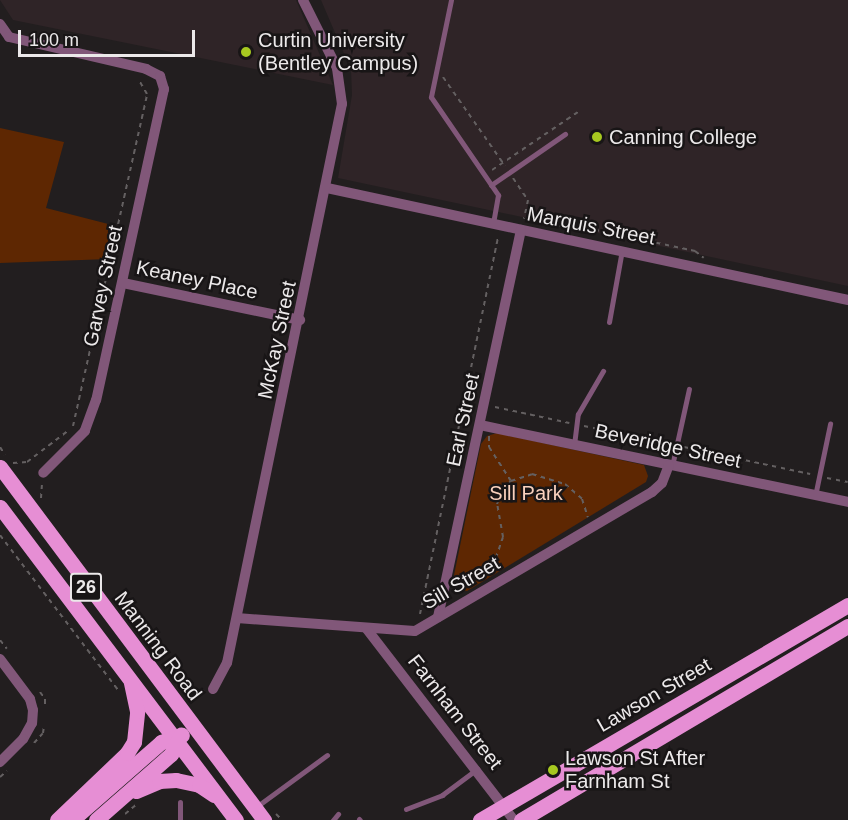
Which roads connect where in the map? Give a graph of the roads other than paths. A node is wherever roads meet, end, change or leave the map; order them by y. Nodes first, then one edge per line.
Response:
1 (303, 0) edge
2 (451, 0) edge
3 (0, 24) edge
4 (4, 36) edge
5 (565, 134) dead end
6 (491, 185) junction
7 (327, 188) junction
8 (493, 224) junction
9 (523, 226) junction
10 (622, 250) junction
11 (123, 283) junction
12 (848, 300) edge
13 (300, 320) junction
14 (609, 322) dead end
15 (603, 371) dead end
16 (689, 389) dead end
17 (830, 424) dead end
18 (480, 425) junction
19 (574, 445) junction
20 (5, 465) edge
21 (671, 465) junction
22 (43, 473) road end
23 (815, 496) junction
24 (848, 502) edge
25 (0, 507) edge
26 (848, 605) edge
27 (438, 617) junction
28 (237, 618) junction
29 (848, 626) edge
30 (366, 628) junction
31 (0, 659) edge
32 (130, 679) junction
33 (213, 689) road end
34 (183, 707) junction
35 (178, 738) junction
36 (204, 743) junction
37 (327, 755) dead end
38 (0, 762) edge
39 (477, 769) junction
40 (122, 798) junction
41 (220, 798) junction
42 (180, 801) dead end
43 (504, 806) junction
44 (406, 809) dead end
45 (259, 814) edge
46 (338, 814) dead end
47 (57, 820) edge
48 (72, 820) edge
49 (96, 820) edge
50 (180, 820) edge
51 (236, 820) edge
52 (333, 820) edge
53 (480, 820) edge
54 (513, 820) edge
55 (521, 820) edge

1 - 7 street, McKay Street
2 - 6 lane
3 - 4 street
4 - 11 street, Garvey Street
5 - 6 lane
6 - 8 lane
7 - 8 street, Marquis Street
7 - 13 street, McKay Street
8 - 9 street, Marquis Street
9 - 10 street, Marquis Street
9 - 18 street, Earl Street
10 - 12 street, Marquis Street
10 - 14 lane
11 - 13 street, Keaney Place
11 - 22 street, Garvey Street
13 - 28 street, McKay Street
15 - 19 lane
16 - 21 lane
17 - 23 lane
18 - 19 street, Beveridge Street
18 - 27 street, Earl Street
19 - 21 street, Beveridge Street
20 - 34 main road, Manning Road / 26
21 - 23 street, Beveridge Street
21 - 27 street, Sill Street
23 - 24 street, Beveridge Street
25 - 32 main road, Manning Road / 26
26 - 43 main road, Lawson Street
27 - 30 street, Sill Street
28 - 30 street, Sill Street
28 - 33 street, McKay Street
29 - 55 main road, Lawson Street
30 - 39 street, Farnham Street
31 - 38 street
32 - 35 main road, Manning Road / 26
32 - 47 main road
34 - 35 main road
34 - 36 main road, Manning Road / 26
35 - 36 main road
35 - 40 main road
35 - 41 main road, Manning Road / 26
35 - 48 main road
36 - 45 main road, Manning Road / 26
37 - 45 lane
39 - 43 street, Farnham Street
39 - 44 lane
40 - 41 main road
40 - 49 main road
41 - 51 main road, Manning Road / 26
42 - 50 lane
43 - 53 main road, Lawson Street
43 - 54 street, Farnham Street
46 - 52 lane

